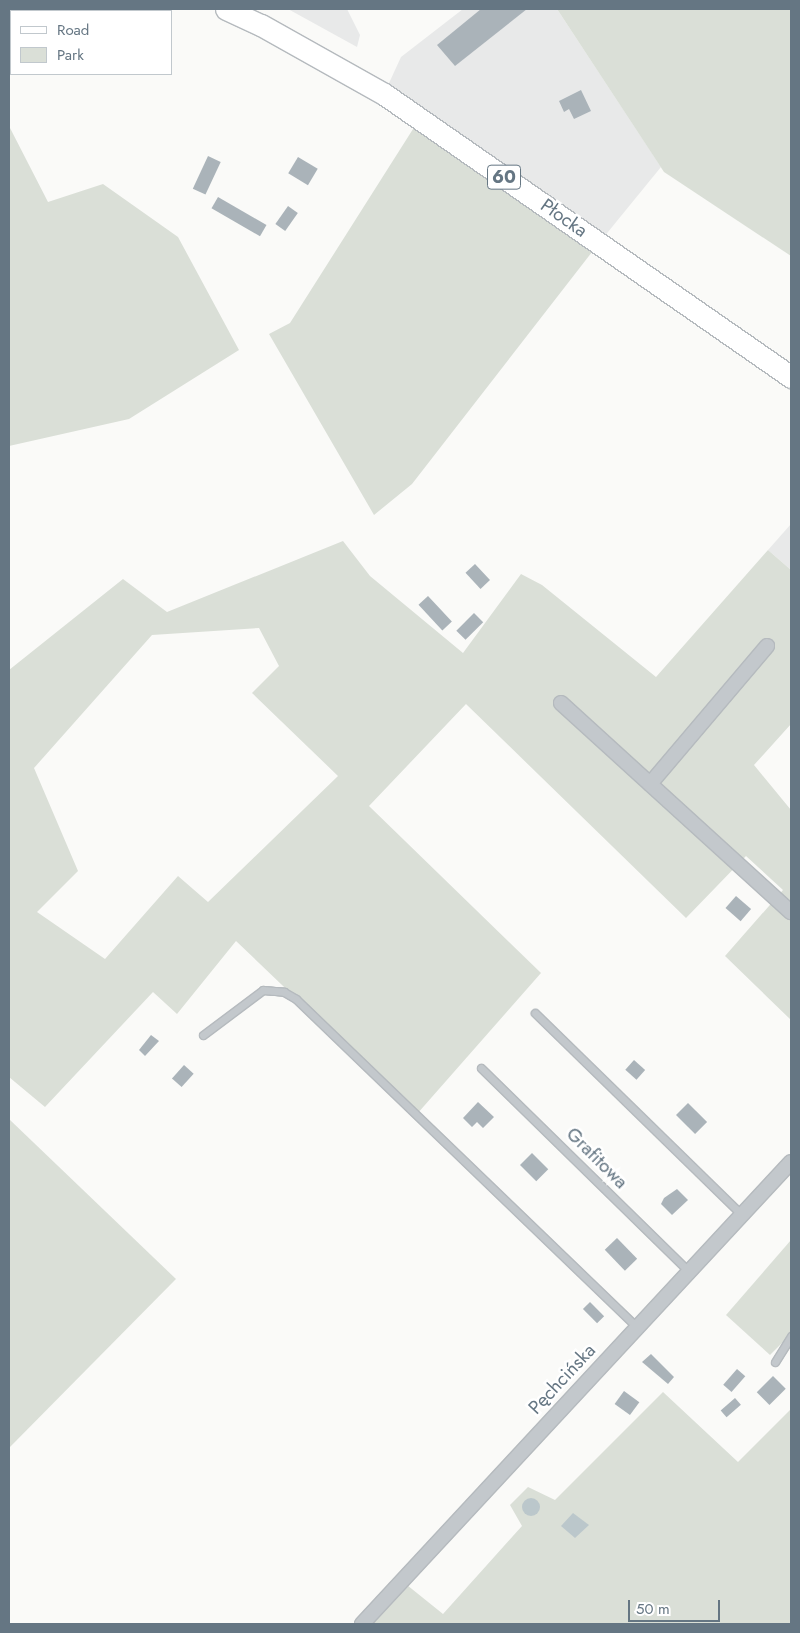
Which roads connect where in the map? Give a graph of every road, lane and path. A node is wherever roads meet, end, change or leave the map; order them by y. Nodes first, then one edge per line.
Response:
1 (226, 9) edge
2 (791, 377) edge
3 (767, 646) dead end
4 (561, 703) dead end
5 (650, 784) junction
6 (791, 911) edge
7 (535, 1013) dead end
8 (203, 1035) dead end
9 (482, 1068) dead end
10 (791, 1162) edge
11 (742, 1215) junction
12 (689, 1272) junction
13 (638, 1327) junction
14 (791, 1336) edge
15 (776, 1362) dead end
16 (362, 1624) edge

1 - 2 main road, Płocka / 60
3 - 5 street
4 - 5 street
5 - 6 street
7 - 11 lane
8 - 13 lane
9 - 12 lane, Grafitowa
10 - 11 street, Pęchcińska
11 - 12 street, Pęchcińska
12 - 13 street, Pęchcińska
13 - 16 street, Pęchcińska
14 - 15 lane

